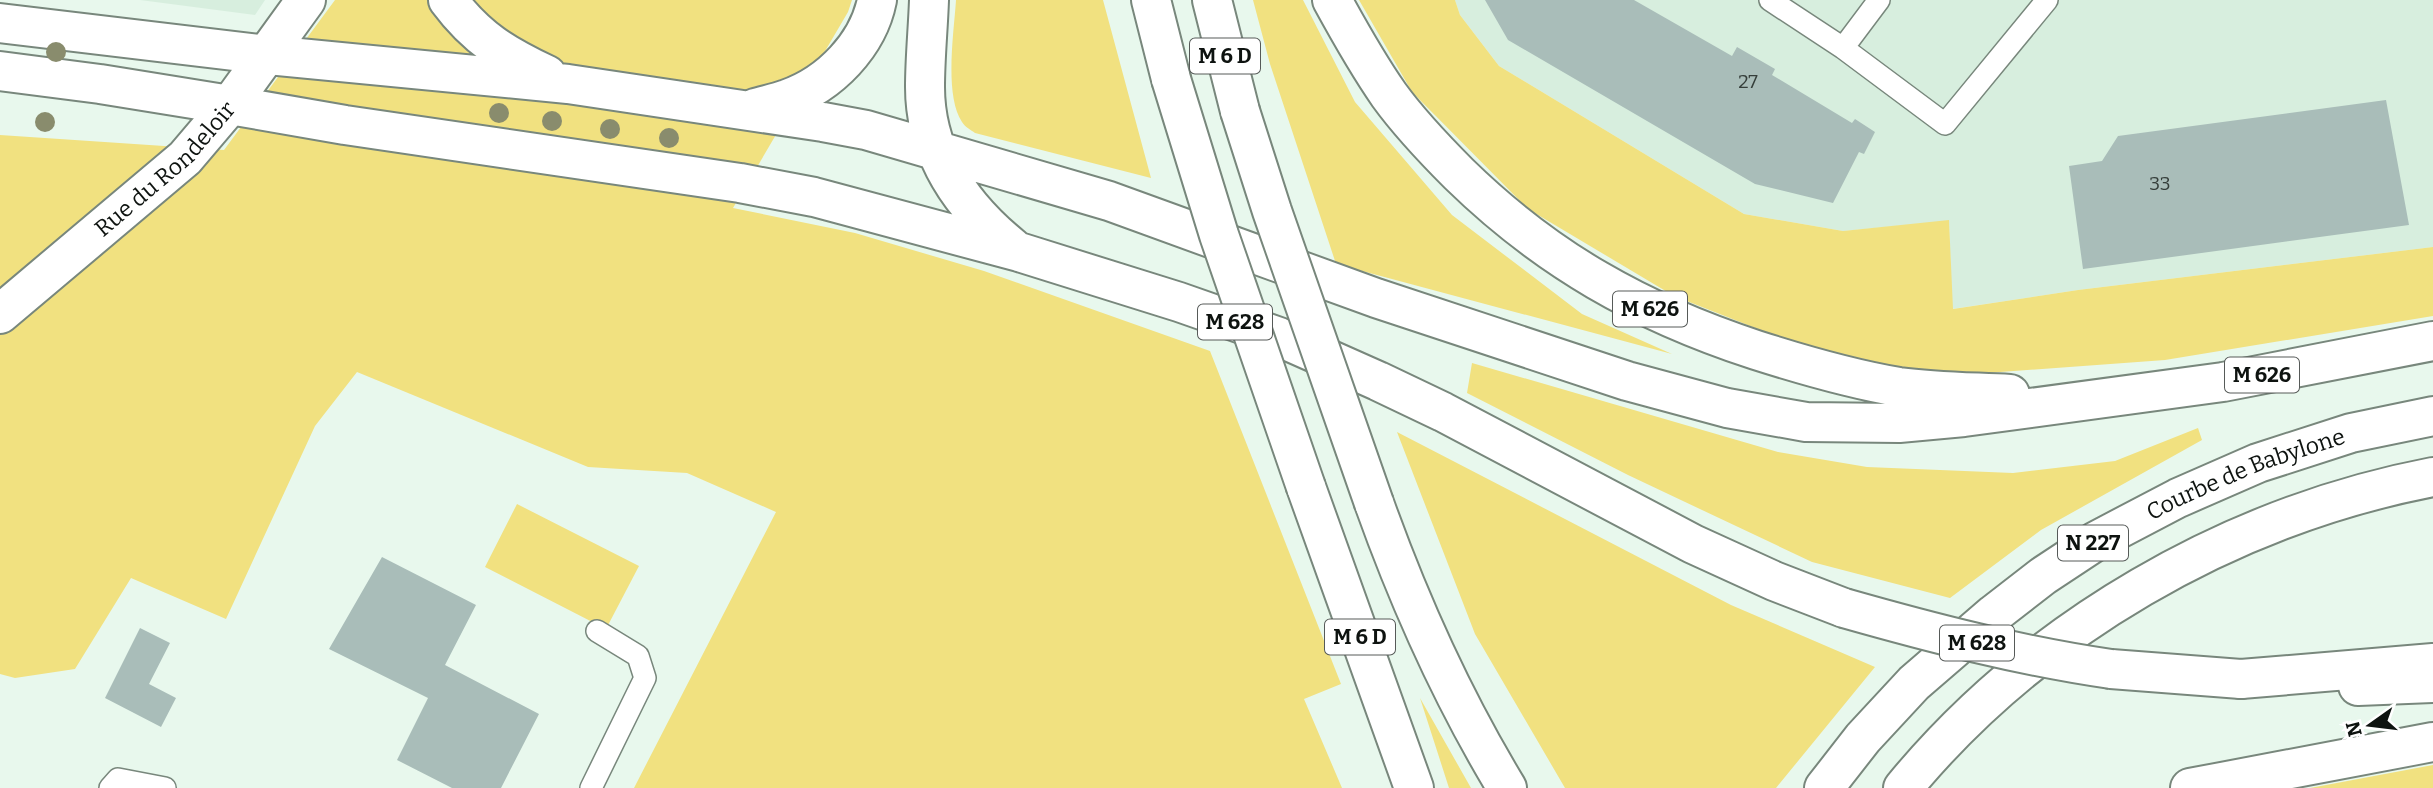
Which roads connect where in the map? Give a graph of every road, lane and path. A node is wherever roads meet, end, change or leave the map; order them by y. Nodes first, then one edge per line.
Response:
1 (306, 0) edge
2 (448, 0) edge
3 (877, 0) edge
4 (929, 0) edge
5 (1151, 0) edge
6 (1212, 0) edge
7 (1332, 0) edge
8 (1770, 0) edge
9 (1879, 0) edge
10 (2047, 0) edge
11 (0, 23) edge
12 (1843, 48) junction
13 (268, 55) junction
14 (0, 71) edge
15 (568, 85) junction
16 (230, 106) junction
17 (744, 110) junction
18 (935, 150) junction
19 (1019, 252) junction
20 (0, 314) edge
21 (2433, 341) edge
22 (2089, 399) junction
23 (2433, 416) edge
24 (2433, 477) edge
25 (597, 631) dead end
26 (2433, 663) edge
27 (2241, 680) junction
28 (2433, 683) edge
29 (2433, 742) edge
30 (110, 788) edge
31 (165, 788) edge
32 (591, 788) edge
33 (1414, 788) edge
34 (1507, 788) edge
35 (1824, 788) edge
36 (1903, 788) edge
37 (2190, 788) edge

1 - 13 main road, Rue du Rondeloir
2 - 15 main road
3 - 17 main road
4 - 18 main road, M 628
5 - 33 main road, M 6 D, bridge
6 - 34 main road, M 6 D, bridge
7 - 22 main road, M 626
8 - 12 lane
9 - 12 lane
10 - 12 lane
11 - 13 main road
13 - 15 main road
13 - 16 main road, Rue du Rondeloir
14 - 16 main road
15 - 17 main road
16 - 19 main road
16 - 20 main road, Rue du Rondeloir
17 - 18 main road
18 - 19 main road, M 628
18 - 22 main road
19 - 27 main road, M 628, bridge
21 - 22 main road, M 626
23 - 35 main road, Courbe de Babylone / N 227
24 - 36 main road, N 227
25 - 32 lane
26 - 27 main road
27 - 28 main road, M 628
29 - 37 main road
30 - 31 lane

